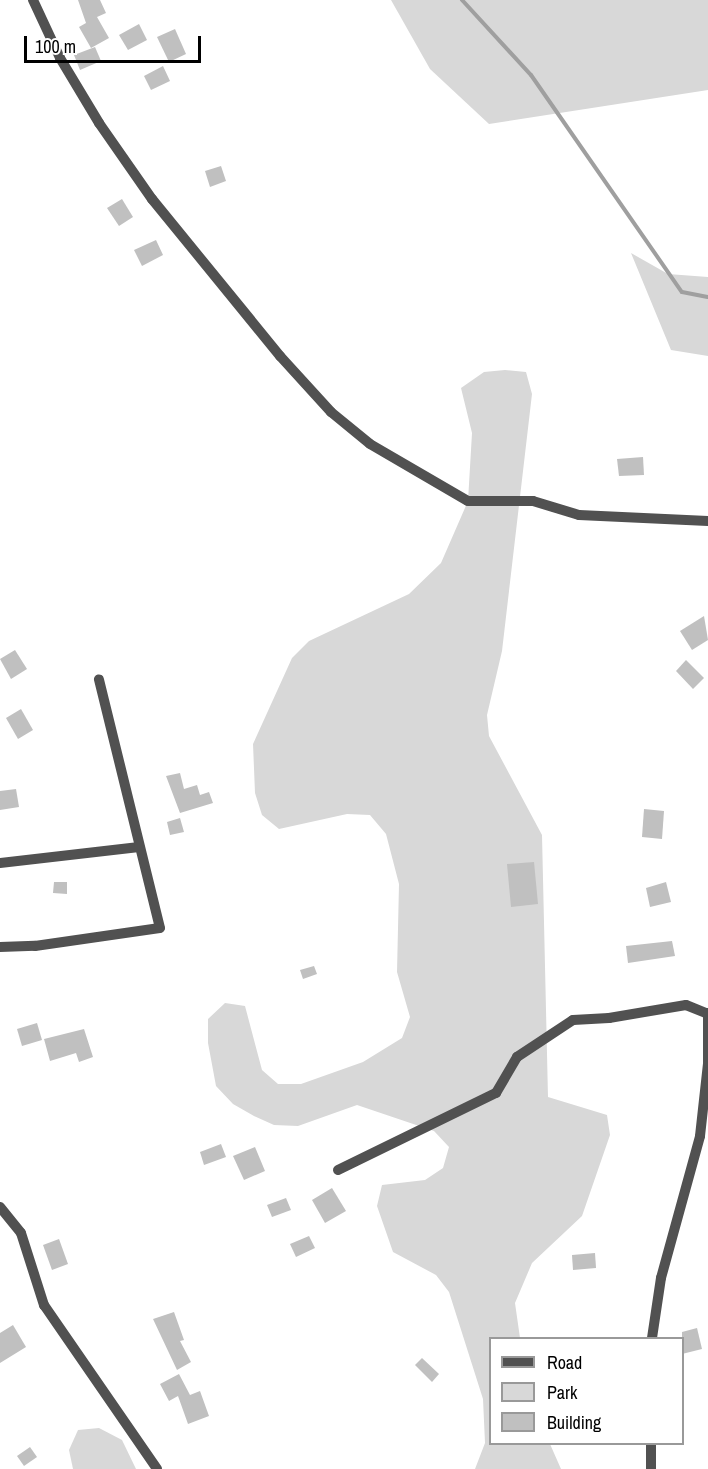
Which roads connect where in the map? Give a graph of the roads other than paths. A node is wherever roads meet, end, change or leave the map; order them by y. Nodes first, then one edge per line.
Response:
1 (33, 0) edge
2 (708, 521) edge
3 (99, 679) dead end
4 (140, 847) junction
5 (0, 863) edge
6 (0, 947) edge
7 (708, 1013) edge
8 (708, 1063) edge
9 (338, 1170) dead end
10 (0, 1207) edge
11 (652, 1337) edge
12 (651, 1445) edge
13 (157, 1469) edge
14 (651, 1469) edge

1 - 2 street
3 - 4 street
4 - 5 street
4 - 6 street
7 - 8 street
7 - 9 street
8 - 11 street
10 - 13 street
12 - 14 street

